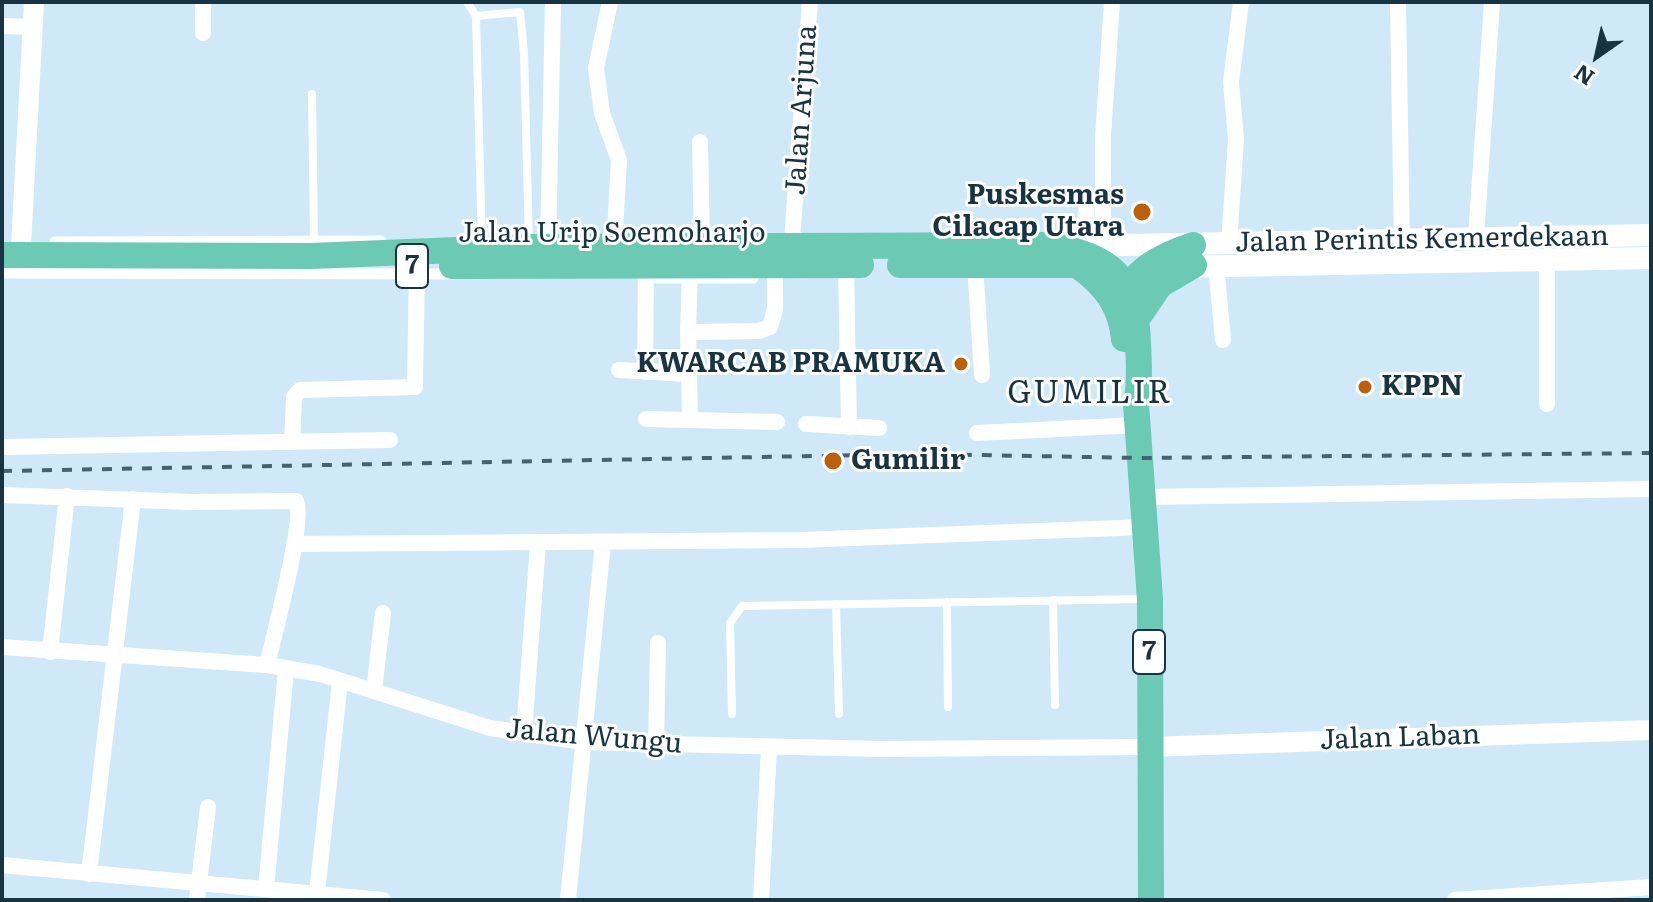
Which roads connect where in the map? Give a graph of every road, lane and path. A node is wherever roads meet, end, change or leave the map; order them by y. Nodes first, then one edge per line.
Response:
1 (34, 2) edge
2 (203, 2) edge
3 (467, 2) edge
4 (519, 2) edge
5 (553, 2) edge
6 (610, 2) edge
7 (810, 2) edge
8 (1112, 2) edge
9 (1241, 2) edge
10 (1398, 2) edge
11 (1492, 2) edge
12 (520, 12) junction
13 (476, 16) junction
14 (2, 26) edge
15 (33, 27) junction
16 (203, 33) dead end
17 (312, 94) dead end
18 (700, 142) dead end
19 (1087, 201) dead end
20 (1651, 235) edge
21 (1476, 238) junction
22 (482, 244) junction
23 (538, 244) junction
24 (1229, 244) junction
25 (615, 245) junction
26 (1050, 245) junction
27 (313, 248) junction
28 (1402, 250) junction
29 (1088, 253) junction
30 (10, 257) edge
31 (1201, 258) junction
32 (1651, 258) edge
33 (696, 259) junction
34 (1547, 259) junction
35 (785, 260) junction
36 (975, 264) junction
37 (417, 270) junction
38 (646, 272) junction
39 (846, 272) junction
40 (1129, 276) junction
41 (1130, 321) junction
42 (688, 331) junction
43 (1223, 340) dead end
44 (619, 370) dead end
45 (645, 372) junction
46 (688, 374) junction
47 (982, 375) dead end
48 (1547, 404) dead end
49 (1137, 415) junction
50 (646, 419) dead end
51 (690, 419) junction
52 (777, 422) dead end
53 (806, 424) dead end
54 (849, 427) junction
55 (879, 428) dead end
56 (977, 433) dead end
57 (390, 440) dead end
58 (292, 442) junction
59 (2, 447) edge
60 (1651, 489) edge
61 (2, 495) edge
62 (67, 496) junction
63 (1145, 497) junction
64 (133, 499) junction
65 (1146, 527) junction
66 (603, 542) junction
67 (538, 543) junction
68 (294, 544) junction
69 (1150, 599) junction
70 (1053, 600) junction
71 (947, 602) junction
72 (836, 604) junction
73 (383, 613) dead end
74 (658, 643) dead end
75 (2, 647) edge
76 (50, 652) junction
77 (116, 656) junction
78 (267, 665) junction
79 (286, 669) junction
80 (340, 681) junction
81 (374, 691) junction
82 (1055, 705) dead end
83 (948, 707) dead end
84 (732, 714) dead end
85 (839, 714) dead end
86 (1651, 730) edge
87 (524, 733) junction
88 (583, 742) junction
89 (656, 744) junction
90 (769, 747) junction
91 (1148, 747) junction
92 (208, 807) dead end
93 (2, 865) edge
94 (89, 874) junction
95 (1651, 887) edge
96 (266, 889) junction
97 (198, 893) edge
98 (317, 893) junction
99 (383, 900) edge
100 (568, 900) edge
101 (761, 900) edge
102 (1151, 900) edge
103 (1455, 900) edge

1 - 15 street
2 - 16 street
3 - 13 lane
4 - 12 lane
5 - 23 street
6 - 25 street
7 - 35 street, Jalan Arjuna
8 - 29 street
9 - 24 street
10 - 28 street
11 - 21 street
12 - 13 lane
12 - 23 lane
13 - 22 lane
14 - 15 street
15 - 30 street
17 - 27 lane
18 - 33 street
19 - 29 street
20 - 21 main road, Jalan Perintis Kemerdekaan
21 - 28 main road, Jalan Perintis Kemerdekaan
22 - 23 highway, Jalan Urip Soemoharjo / 7
22 - 27 highway, Jalan Urip Soemoharjo / 7
23 - 25 highway, Jalan Urip Soemoharjo / 7
24 - 28 main road, Jalan Perintis Kemerdekaan
24 - 31 main road, Jalan Perintis Kemerdekaan
25 - 33 highway, Jalan Urip Soemoharjo / 7
26 - 29 main road
26 - 35 highway, Jalan Urip Soemoharjo / 7
26 - 40 highway, 7
27 - 30 highway, Jalan Urip Soemoharjo / 7
28 - 31 main road, Jalan Perintis Kemerdekaan
28 - 34 main road, Jalan Perintis Kemerdekaan
29 - 31 main road
29 - 36 highway, Jalan Urip Soemoharjo / 7
29 - 40 main road
29 - 41 highway, 7
30 - 37 highway, Jalan Urip Soemoharjo / 7
31 - 40 highway
31 - 41 highway
31 - 43 street
32 - 34 main road, Jalan Perintis Kemerdekaan
33 - 35 highway, Jalan Urip Soemoharjo / 7
33 - 38 highway, Jalan Urip Soemoharjo / 7
33 - 42 street
34 - 48 street
35 - 39 highway, Jalan Urip Soemoharjo / 7
35 - 42 street, Jalan Arjuna
36 - 39 highway, Jalan Urip Soemoharjo / 7
36 - 47 street
37 - 38 highway, Jalan Urip Soemoharjo / 7
37 - 58 street
38 - 45 street
39 - 54 street
40 - 41 highway, 7
41 - 49 highway, 7
42 - 46 street
44 - 45 street
45 - 46 street
46 - 51 street
49 - 56 street
49 - 63 highway, 7
50 - 51 street
51 - 52 street
53 - 54 street
54 - 55 street
57 - 58 street
58 - 59 street
60 - 63 street
61 - 62 street
62 - 64 street
62 - 76 street
63 - 65 highway, 7
64 - 68 street
64 - 77 street
65 - 66 street
65 - 69 highway, 7
66 - 67 street
66 - 88 street
67 - 68 street
67 - 87 street
68 - 78 street
69 - 70 lane
69 - 91 highway, 7
70 - 71 lane
70 - 82 lane
71 - 72 lane
71 - 83 lane
72 - 84 lane
72 - 85 lane
73 - 81 street
74 - 89 street
75 - 76 street, Jalan Wungu
76 - 77 street, Jalan Wungu
77 - 78 street, Jalan Wungu
77 - 94 street
78 - 79 street, Jalan Wungu
79 - 80 street, Jalan Wungu
79 - 96 street
80 - 81 street, Jalan Wungu
80 - 98 street
81 - 87 street, Jalan Wungu
86 - 91 street, Jalan Laban
87 - 88 street, Jalan Wungu
88 - 89 street, Jalan Wungu
88 - 100 street
89 - 90 street, Jalan Wungu
90 - 91 street, Jalan Wungu
90 - 101 street
91 - 102 highway, 7
92 - 97 street
93 - 94 street
94 - 97 street
95 - 103 street
96 - 97 street
96 - 98 street
98 - 99 street

